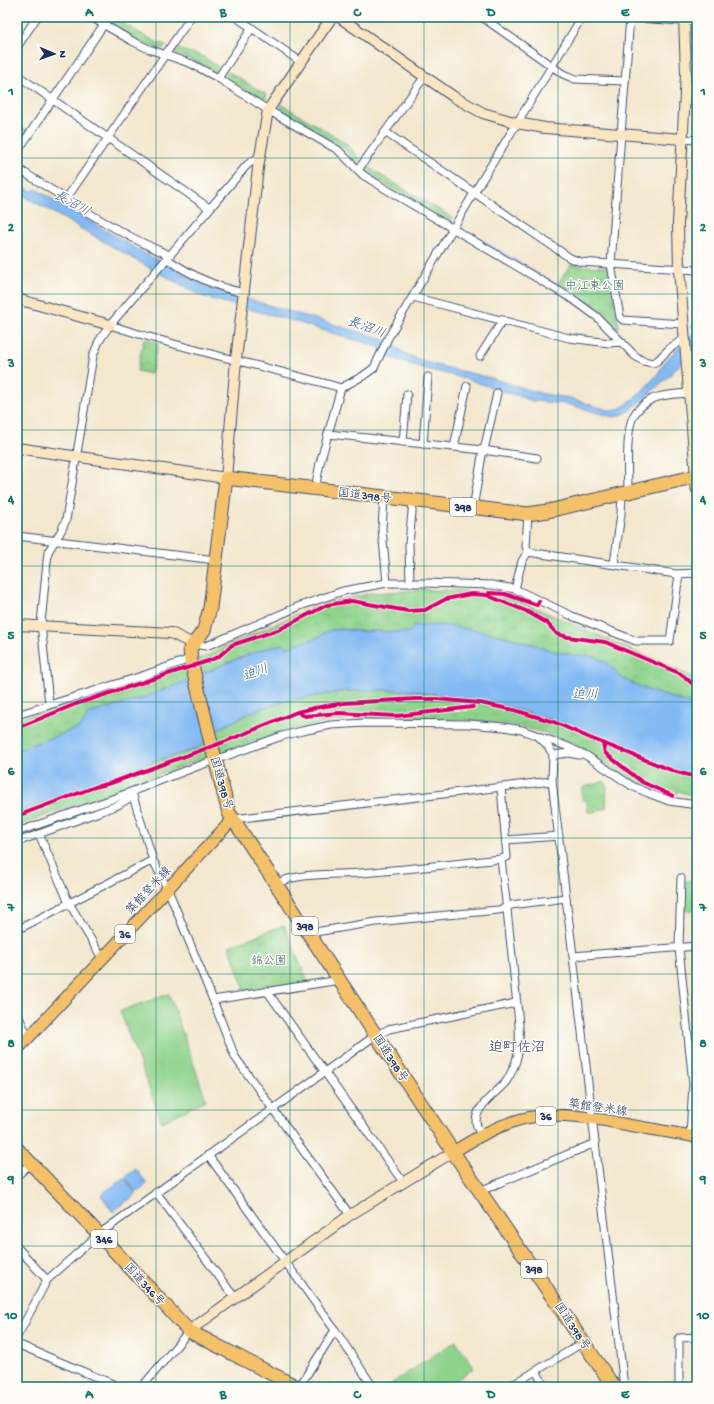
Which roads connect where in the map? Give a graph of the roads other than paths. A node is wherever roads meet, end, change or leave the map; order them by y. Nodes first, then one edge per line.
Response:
1 (37, 17) edge
2 (91, 17) edge
3 (109, 17) edge
4 (190, 17) edge
5 (236, 17) edge
6 (332, 17) edge
7 (339, 17) edge
8 (482, 17) edge
9 (582, 17) edge
10 (622, 17) edge
11 (630, 18) edge
12 (684, 19) edge
13 (697, 22) edge
14 (103, 25) junction
15 (252, 28) junction
16 (17, 47) edge
17 (165, 55) junction
18 (301, 62) junction
19 (552, 66) junction
20 (17, 75) edge
21 (425, 76) junction
22 (218, 78) junction
23 (624, 81) junction
24 (52, 100) junction
25 (268, 110) junction
26 (517, 123) junction
27 (385, 132) junction
28 (622, 134) junction
29 (108, 138) junction
30 (682, 139) junction
31 (697, 140) edge
32 (17, 152) edge
33 (260, 156) junction
34 (17, 168) edge
35 (358, 170) junction
36 (474, 193) junction
37 (66, 199) junction
38 (209, 208) junction
39 (453, 229) junction
40 (167, 258) junction
41 (611, 264) junction
42 (679, 269) junction
43 (697, 270) edge
44 (244, 294) junction
45 (413, 297) junction
46 (17, 299) edge
47 (503, 320) junction
48 (110, 324) junction
49 (683, 324) junction
50 (684, 339) junction
51 (622, 342) junction
52 (480, 356) dead end
53 (236, 360) junction
54 (428, 376) dead end
55 (466, 386) dead end
56 (341, 388) junction
57 (497, 393) dead end
58 (689, 393) junction
59 (407, 394) dead end
60 (328, 434) junction
61 (403, 442) junction
62 (423, 444) junction
63 (454, 447) junction
64 (17, 448) edge
65 (484, 450) junction
66 (76, 456) junction
67 (537, 458) dead end
68 (226, 478) junction
69 (697, 481) edge
70 (315, 489) junction
71 (625, 493) junction
72 (384, 498) junction
73 (413, 501) junction
74 (474, 508) junction
75 (528, 514) junction
76 (17, 536) edge
77 (56, 541) junction
78 (528, 552) junction
79 (216, 560) junction
80 (614, 564) junction
81 (697, 573) edge
82 (680, 574) junction
83 (387, 583) junction
84 (410, 583) junction
85 (515, 589) junction
86 (17, 625) edge
87 (41, 626) junction
88 (196, 644) junction
89 (191, 661) junction
90 (49, 704) junction
91 (17, 714) edge
92 (535, 734) junction
93 (553, 755) junction
94 (587, 756) junction
95 (215, 760) junction
96 (552, 782) junction
97 (501, 787) junction
98 (132, 794) junction
99 (697, 805) edge
100 (233, 819) junction
101 (17, 832) edge
102 (39, 834) junction
103 (559, 836) junction
104 (506, 840) junction
105 (17, 842) edge
106 (501, 859) junction
107 (153, 860) junction
108 (681, 878) dead end
109 (276, 884) junction
110 (167, 889) junction
111 (566, 898) junction
112 (69, 903) junction
113 (507, 908) junction
114 (17, 930) edge
115 (309, 933) junction
116 (697, 946) edge
117 (679, 948) junction
118 (573, 956) junction
119 (102, 958) junction
120 (340, 980) junction
121 (267, 991) junction
122 (213, 1000) junction
123 (516, 1003) junction
124 (17, 1013) edge
125 (376, 1034) junction
126 (28, 1037) junction
127 (17, 1050) edge
128 (324, 1071) junction
129 (695, 1084) edge
130 (272, 1109) junction
131 (591, 1118) junction
132 (481, 1135) junction
133 (694, 1136) edge
134 (595, 1143) junction
135 (17, 1149) edge
136 (453, 1152) junction
137 (208, 1155) junction
138 (31, 1163) junction
139 (17, 1176) edge
140 (404, 1182) junction
141 (480, 1191) junction
142 (156, 1192) junction
143 (350, 1215) junction
144 (99, 1234) junction
145 (17, 1247) edge
146 (285, 1262) junction
147 (47, 1280) junction
148 (235, 1298) junction
149 (335, 1330) junction
150 (189, 1331) junction
151 (697, 1337) edge
152 (17, 1338) edge
153 (584, 1342) junction
154 (17, 1344) edge
155 (536, 1371) junction
156 (120, 1387) edge
157 (142, 1387) edge
158 (298, 1387) edge
159 (373, 1387) edge
160 (510, 1387) edge
161 (545, 1387) edge
162 (614, 1387) edge
163 (624, 1387) edge
164 (679, 1387) edge

1 - 16 street
2 - 14 street
3 - 14 street
4 - 17 street
5 - 15 street
6 - 18 street
7 - 21 street
8 - 19 street
9 - 19 street
10 - 11 street
11 - 12 street
11 - 23 street
12 - 13 street
12 - 30 street
14 - 17 street
14 - 24 street
15 - 18 street
15 - 22 street
17 - 22 street
17 - 29 street
18 - 25 street
19 - 23 street
19 - 26 street
20 - 24 street
21 - 26 street
21 - 27 street
22 - 25 street
23 - 28 street
24 - 29 street
24 - 32 street
25 - 33 street
25 - 35 street
26 - 28 street
26 - 36 street
27 - 35 street
27 - 36 street
28 - 30 street
28 - 41 street
29 - 37 street
29 - 38 street
30 - 31 street
30 - 42 street
33 - 38 street
33 - 44 street
34 - 37 street
35 - 39 street
36 - 39 street
36 - 41 street
37 - 40 street
38 - 40 street
39 - 45 street
39 - 51 street
40 - 44 street
40 - 48 street
41 - 42 street
41 - 49 street
42 - 43 street
42 - 49 street
44 - 53 street
45 - 47 street
45 - 56 street
46 - 48 street
47 - 51 street
47 - 52 street
48 - 53 street
48 - 66 street
49 - 50 street
50 - 51 street
50 - 58 street
53 - 56 street
53 - 68 street
54 - 62 street
55 - 63 street
56 - 60 street
57 - 65 street
58 - 69 street
58 - 71 street
59 - 61 street
60 - 61 street
60 - 70 street
61 - 62 street
62 - 63 street
63 - 65 street
64 - 66 street
65 - 67 street
65 - 74 street
66 - 68 street
66 - 77 street
68 - 70 highway, 国道398号 / 398
68 - 79 highway, 国道398号 / 398
69 - 71 highway, 国道398号 / 398
70 - 72 highway, 国道398号 / 398
71 - 75 highway, 国道398号 / 398
71 - 80 street
72 - 73 highway, 国道398号 / 398
72 - 83 street
73 - 74 highway, 国道398号 / 398
73 - 84 street
74 - 75 highway, 国道398号 / 398
75 - 78 street
76 - 77 street
77 - 79 street
77 - 87 street
78 - 80 street
78 - 85 street
79 - 88 highway, 国道398号 / 398
80 - 82 street
81 - 82 street
82 - 85 street
83 - 84 street
83 - 88 street
84 - 85 street
86 - 87 street
87 - 88 street
87 - 90 street
88 - 89 highway, 国道398号 / 398
89 - 90 street
89 - 95 highway, 国道398号 / 398
90 - 91 street
92 - 93 street
92 - 94 street
92 - 95 street
93 - 94 street
93 - 96 street
94 - 99 street
95 - 98 street
95 - 100 highway, 国道398号 / 398
96 - 97 street
96 - 103 street
97 - 100 street
97 - 104 street
98 - 101 street
98 - 102 street
98 - 107 street
100 - 109 highway, 国道398号 / 398
100 - 110 main road, 築館登米線 / 36
102 - 105 street
102 - 112 street
103 - 104 street
103 - 111 street
104 - 106 street
106 - 109 street
106 - 113 street
107 - 110 street
107 - 112 street
108 - 117 street
109 - 115 highway, 国道398号 / 398
110 - 119 main road, 築館登米線 / 36
110 - 122 street
111 - 113 street
111 - 118 street
112 - 114 street
112 - 119 street
113 - 115 street
113 - 123 street
115 - 120 highway, 国道398号 / 398
116 - 117 street
117 - 118 street
117 - 129 street
118 - 131 street
119 - 126 main road, 築館登米線 / 36
120 - 121 street
120 - 125 highway, 国道398号 / 398
121 - 122 street
121 - 128 street
122 - 130 street
123 - 125 street
123 - 132 street
124 - 126 street
125 - 128 street
125 - 136 highway, 国道398号 / 398
126 - 127 main road, 築館登米線 / 36
128 - 130 street
128 - 140 street
129 - 133 street
130 - 137 street
130 - 143 street
131 - 132 main road, 築館登米線 / 36
131 - 133 main road, 築館登米線 / 36
131 - 134 street
132 - 136 main road, 築館登米線 / 36
134 - 141 street
134 - 163 street
135 - 138 highway, 国道346号 / 346
136 - 140 street
136 - 141 highway, 国道398号 / 398
137 - 142 street
137 - 146 street
138 - 139 street
138 - 144 highway, 国道346号 / 346
140 - 143 street
141 - 153 highway, 国道398号 / 398
142 - 144 street
142 - 148 street
143 - 146 street
144 - 147 street
144 - 150 highway, 国道346号 / 346
145 - 147 street
146 - 148 street
146 - 149 street
147 - 152 street
148 - 150 street
149 - 158 street
149 - 159 street
150 - 157 street
150 - 158 highway, 国道346号 / 346
151 - 164 street
153 - 155 street
153 - 162 highway, 国道398号 / 398
154 - 156 street
155 - 160 street
155 - 161 street

